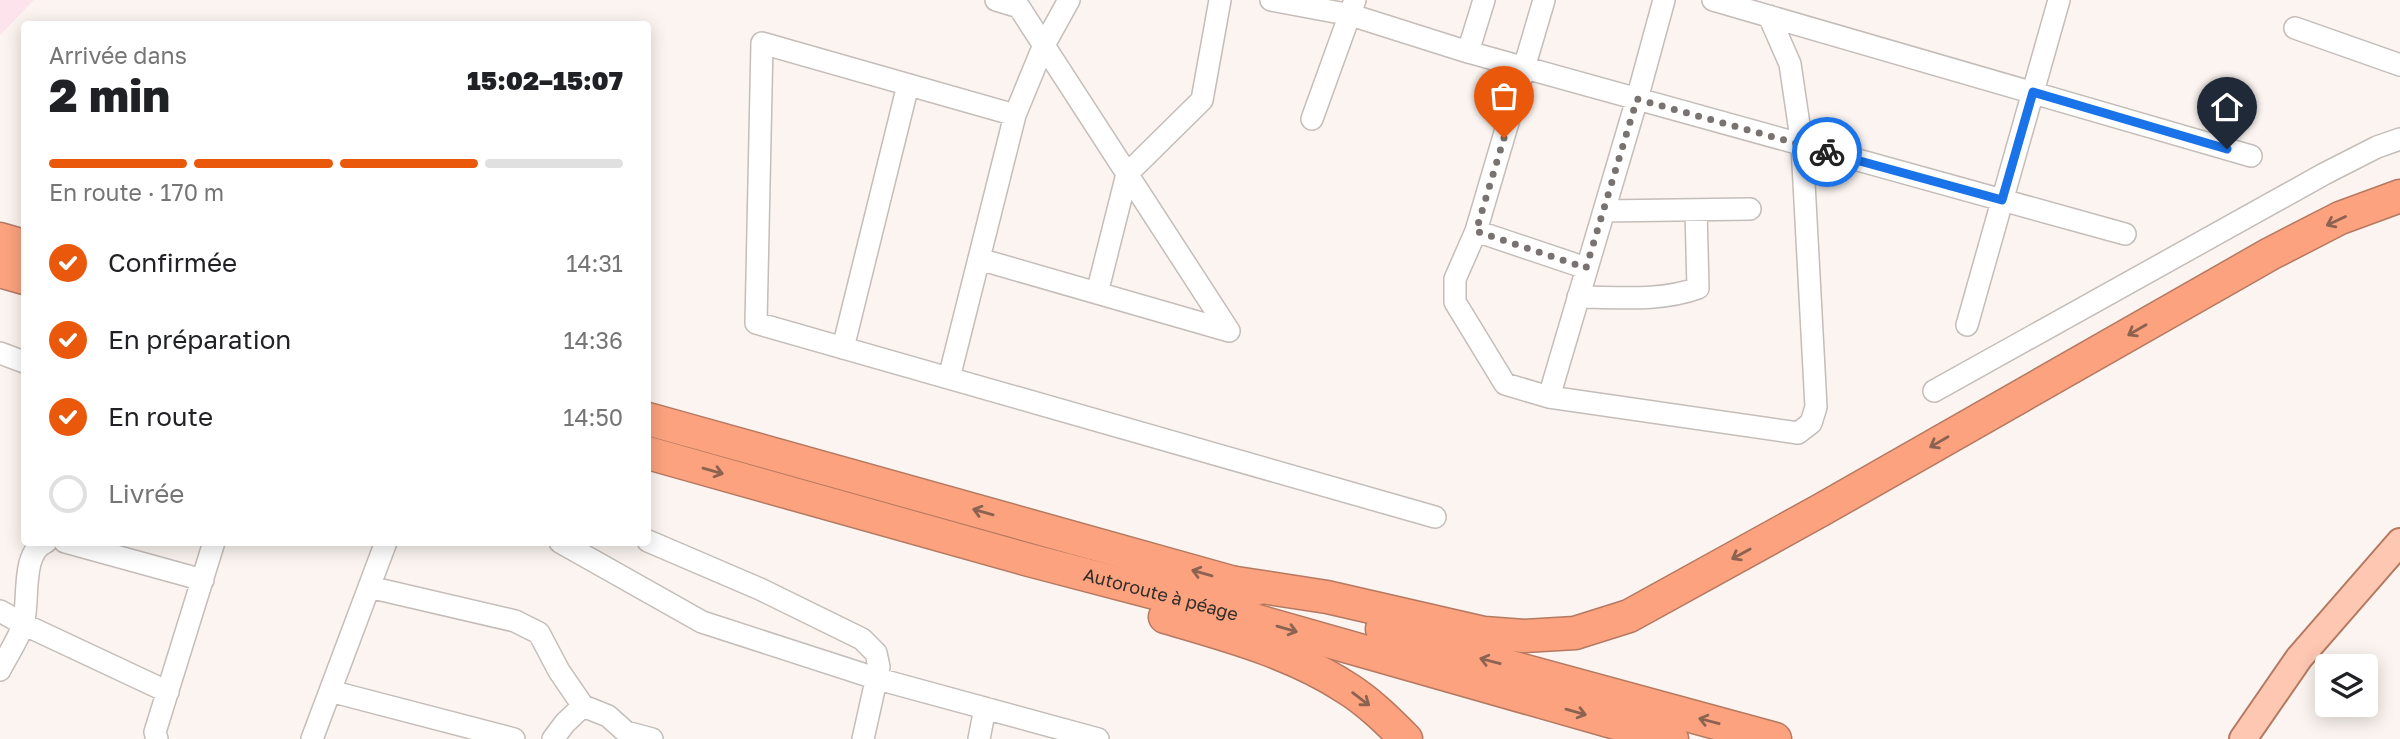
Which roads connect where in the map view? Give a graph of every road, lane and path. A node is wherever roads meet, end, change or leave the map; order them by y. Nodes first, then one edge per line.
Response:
1 (996, 0) edge
2 (1069, 0) edge
3 (1220, 0) edge
4 (1271, 0) edge
5 (1484, 0) edge
6 (1544, 0) edge
7 (1664, 0) edge
8 (1713, 0) edge
9 (2059, 0) edge
10 (1353, 7) edge
11 (1769, 16) junction
12 (2295, 28) dead end
13 (1043, 47) junction
14 (1468, 52) junction
15 (2400, 65) edge
16 (1524, 68) junction
17 (908, 85) junction
18 (2033, 92) junction
19 (1637, 99) junction
20 (1015, 115) junction
21 (1312, 118) dead end
22 (2400, 139) edge
23 (1802, 145) junction
24 (2251, 156) dead end
25 (1127, 174) junction
26 (2400, 196) edge
27 (2002, 200) junction
28 (1696, 209) junction
29 (1750, 209) dead end
30 (1604, 211) junction
31 (1476, 231) junction
32 (2125, 234) dead end
33 (0, 239) edge
34 (21, 245) edge
35 (979, 259) junction
36 (1586, 268) junction
37 (0, 271) edge
38 (21, 277) edge
39 (1097, 293) junction
40 (1578, 297) junction
41 (1967, 325) dead end
42 (843, 348) junction
43 (0, 353) edge
44 (21, 361) edge
45 (949, 378) junction
46 (1934, 391) dead end
47 (1549, 397) junction
48 (651, 420) edge
49 (651, 454) edge
50 (1435, 517) dead end
51 (651, 542) edge
52 (2400, 542) edge
53 (39, 546) edge
54 (80, 546) edge
55 (214, 546) edge
56 (384, 546) edge
57 (567, 546) edge
58 (1029, 560) junction
59 (203, 580) junction
60 (1236, 583) junction
61 (369, 587) junction
62 (0, 611) edge
63 (23, 624) junction
64 (0, 670) edge
65 (878, 679) junction
66 (330, 691) junction
67 (168, 692) junction
68 (583, 706) junction
69 (985, 708) junction
70 (318, 736) edge
71 (626, 736) edge
72 (157, 739) edge
73 (514, 739) edge
74 (553, 739) edge
75 (652, 739) edge
76 (863, 739) edge
77 (978, 739) edge
78 (1098, 739) edge
79 (1406, 739) edge
80 (1672, 739) edge
81 (1775, 739) edge
82 (2243, 739) edge

1 - 13 street
2 - 13 street
3 - 25 street
4 - 10 street
5 - 14 street
6 - 16 street
7 - 19 street
8 - 11 street
9 - 18 street
10 - 14 street
10 - 21 street
11 - 18 street
11 - 23 street
12 - 15 street
13 - 20 street
13 - 25 street
14 - 16 street
16 - 19 street
16 - 31 street
17 - 20 street
17 - 42 street
17 - 42 street
18 - 24 street
18 - 27 street
19 - 23 street
19 - 30 street
20 - 35 street
22 - 46 street
23 - 27 street
23 - 47 street
25 - 39 street
25 - 39 street
26 -> 60 highway
27 - 32 street
27 - 41 street
28 - 29 street
28 - 30 street
28 - 40 street
30 - 36 street
31 - 36 street
31 - 47 street
33 - 34 highway
35 - 39 street
35 - 45 street
36 - 40 street
37 - 38 highway
40 - 47 street
42 - 45 street
43 - 44 street
45 - 50 street
60 -> 48 highway
49 -> 58 highway, Autoroute à péage
51 - 65 street
52 - 82 main road
53 - 63 street
54 - 59 street
55 - 59 street
56 - 61 street
57 - 65 street
58 -> 79 highway
58 -> 80 highway, Autoroute à péage
59 - 67 street
81 -> 60 highway
61 - 66 street
61 - 68 street
62 - 63 street
63 - 64 street
63 - 67 street
65 - 69 street
65 - 76 street
66 - 70 street
66 - 73 street
67 - 72 street
68 - 71 street
68 - 74 street
69 - 77 street
69 - 78 street
71 - 75 street

